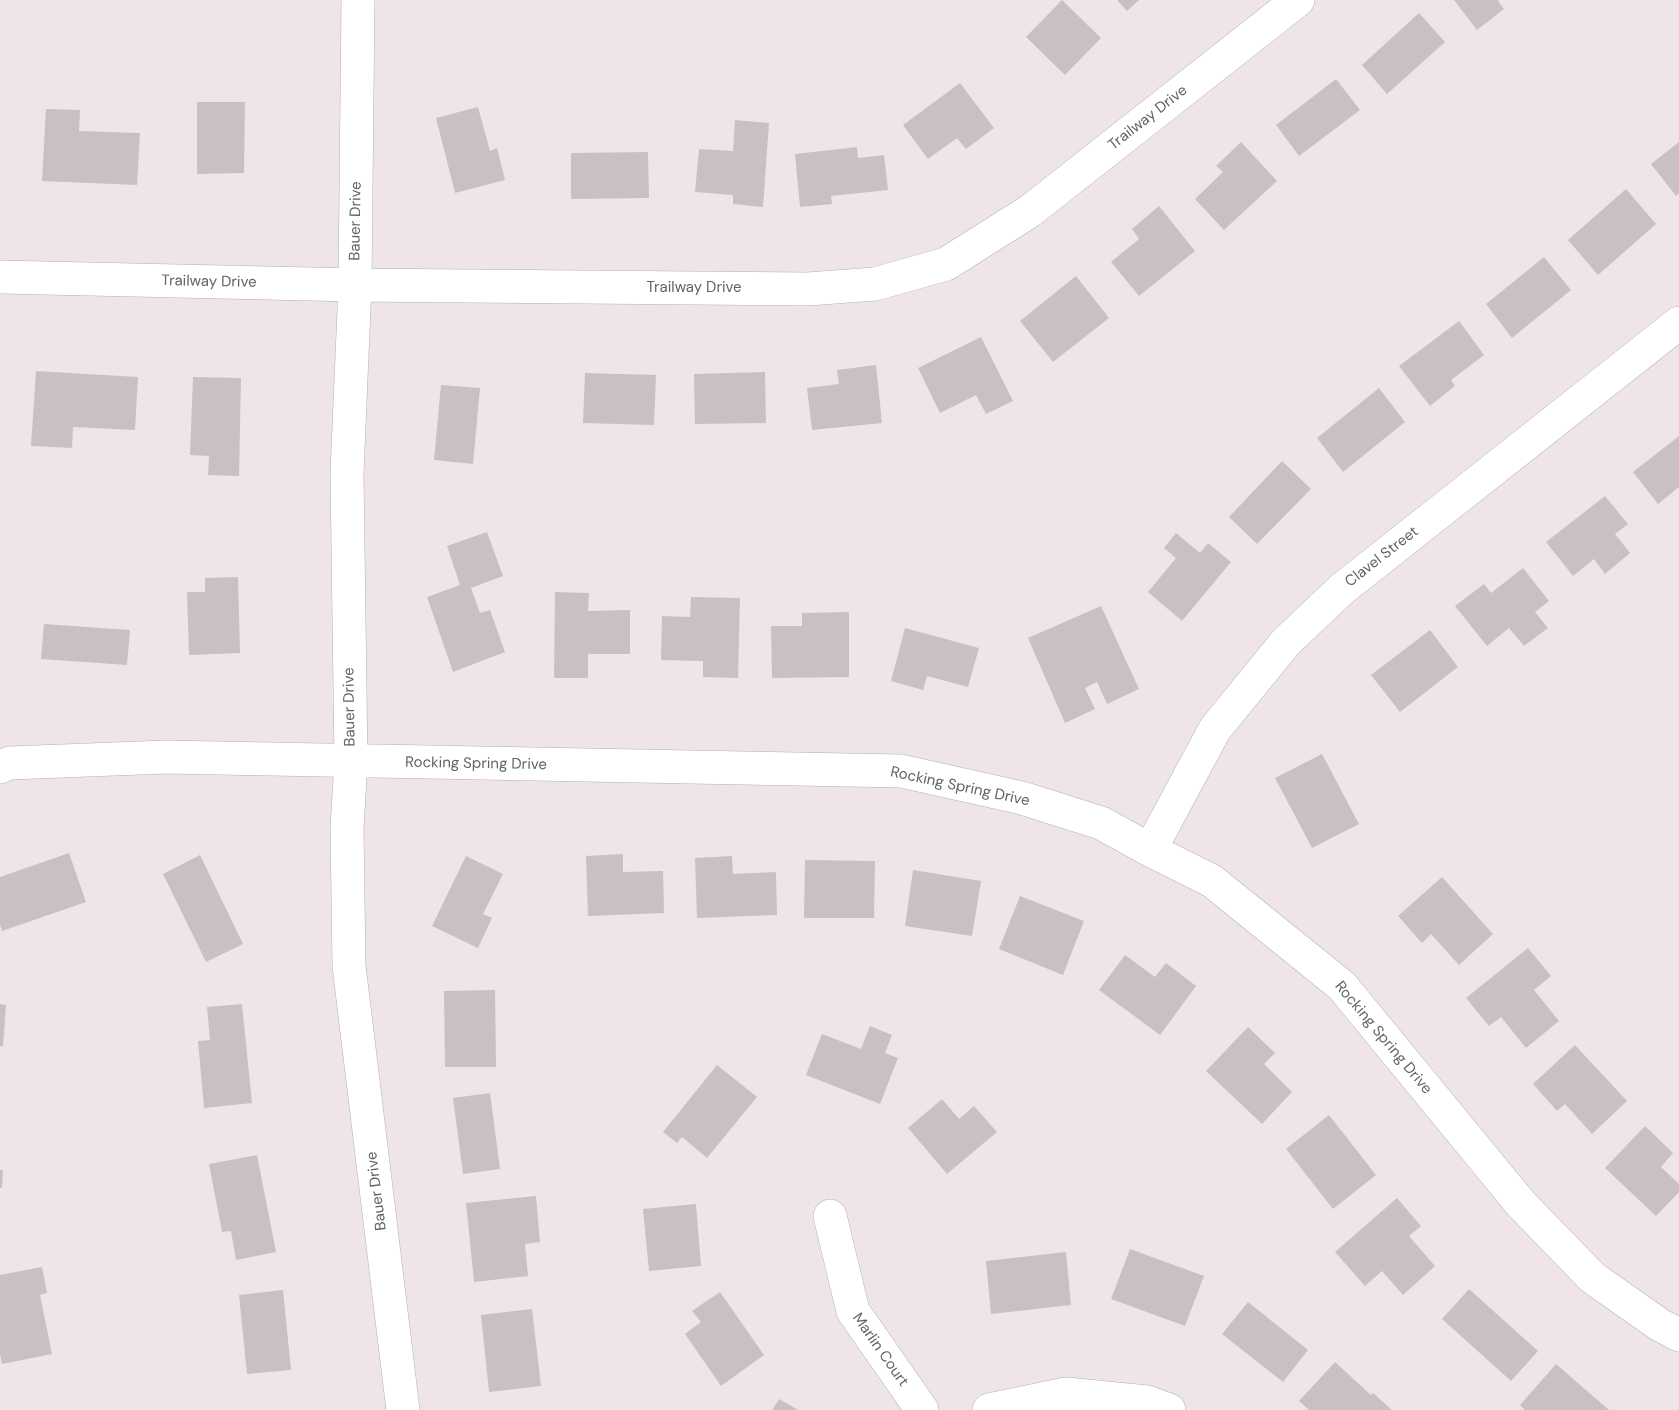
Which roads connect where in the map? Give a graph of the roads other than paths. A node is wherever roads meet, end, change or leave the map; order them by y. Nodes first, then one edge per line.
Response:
1 (358, 0) edge
2 (1298, 0) edge
3 (0, 277) edge
4 (355, 285) junction
5 (1679, 323) edge
6 (351, 762) junction
7 (0, 767) edge
8 (1150, 850) junction
9 (830, 1216) dead end
10 (1679, 1335) edge
11 (403, 1410) edge
12 (922, 1410) edge
13 (989, 1410) edge
14 (1168, 1410) edge

1 - 4 street, Bauer Drive
2 - 4 street, Trailway Drive
3 - 4 street, Trailway Drive
4 - 6 street, Bauer Drive
5 - 8 street, Clavel Street
6 - 7 street, Rocking Spring Drive
6 - 8 street, Rocking Spring Drive
6 - 11 street, Bauer Drive
8 - 10 street, Rocking Spring Drive
9 - 12 street, Marlin Court
13 - 14 street

